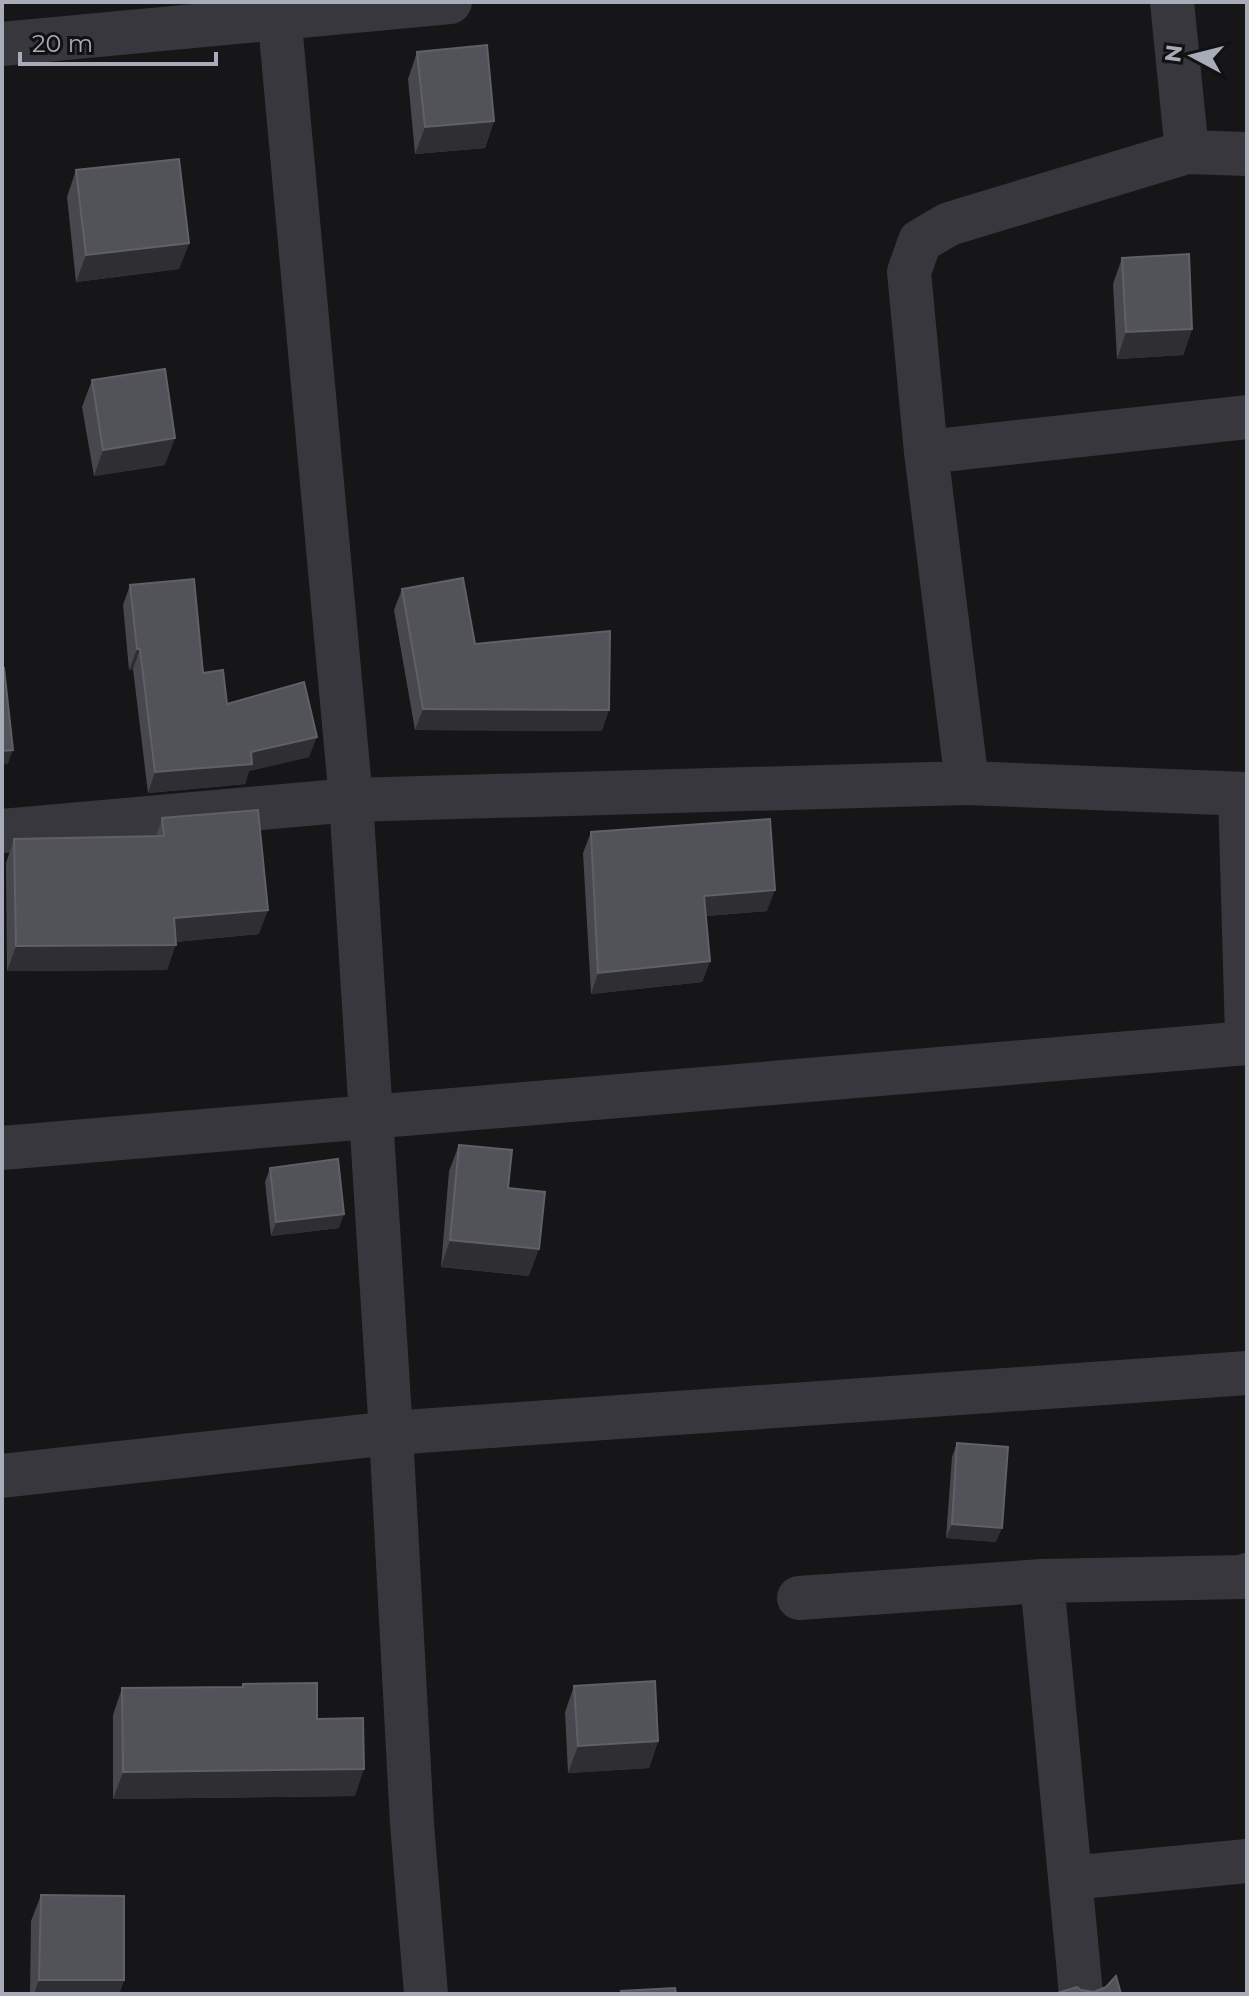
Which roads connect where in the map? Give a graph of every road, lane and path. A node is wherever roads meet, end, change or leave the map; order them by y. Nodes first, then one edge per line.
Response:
1 (450, 2) edge
2 (1172, 2) edge
3 (278, 10) edge
4 (10, 51) edge
5 (1187, 152) junction
6 (1247, 154) edge
7 (1247, 417) edge
8 (926, 452) junction
9 (967, 783) junction
10 (1243, 794) edge
11 (351, 800) junction
12 (2, 831) edge
13 (1247, 1034) edge
14 (1247, 1043) edge
15 (370, 1116) junction
16 (2, 1148) edge
17 (1247, 1373) edge
18 (391, 1433) junction
19 (2, 1476) edge
20 (1247, 1575) edge
21 (1042, 1581) junction
22 (799, 1598) dead end
23 (1247, 1861) edge
24 (1070, 1878) junction
25 (426, 1994) edge
26 (1081, 1994) edge

1 - 3 street
2 - 5 street
3 - 4 street
3 - 11 street
5 - 6 street
5 - 8 street
7 - 8 street
8 - 9 street
9 - 10 street
9 - 11 street
10 - 13 street
11 - 12 street
11 - 15 street
14 - 15 street
15 - 16 street
15 - 18 street
17 - 18 street
18 - 19 street
18 - 25 street
20 - 21 street
21 - 22 street
21 - 24 street
23 - 24 street
24 - 26 street

